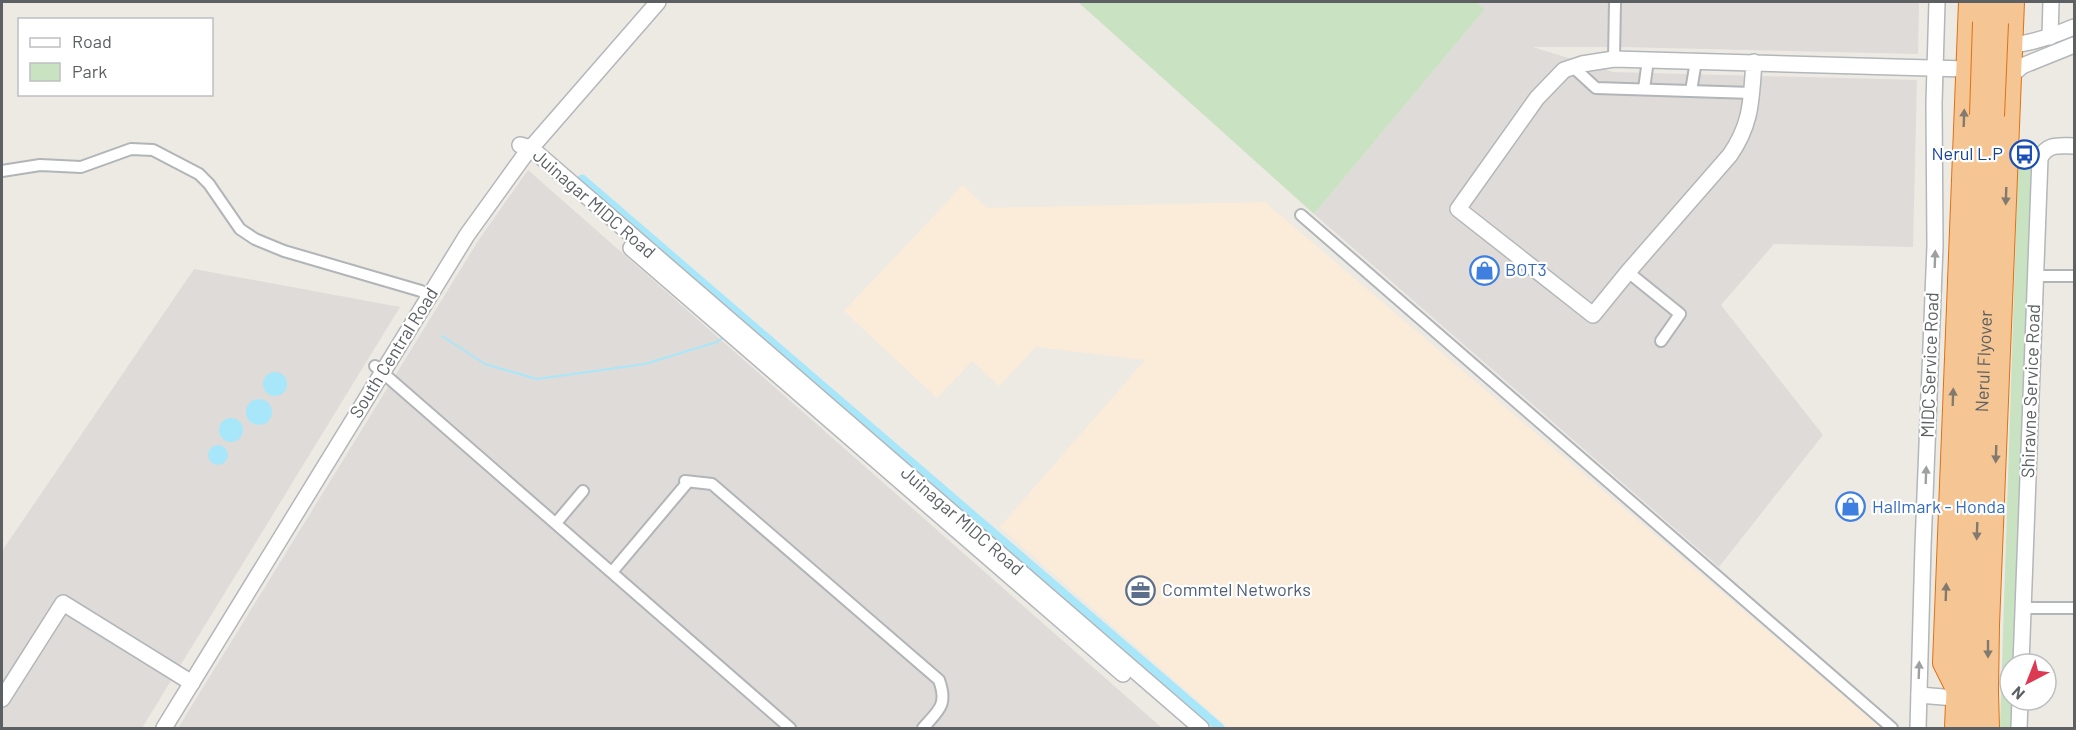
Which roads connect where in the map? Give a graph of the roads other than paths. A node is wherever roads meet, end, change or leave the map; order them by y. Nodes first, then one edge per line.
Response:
1 (644, 2) edge
2 (658, 2) edge
3 (1615, 2) edge
4 (1937, 2) edge
5 (1969, 2) edge
6 (1984, 2) edge
7 (1999, 2) edge
8 (2014, 2) edge
9 (2051, 2) edge
10 (1998, 23) junction
11 (2074, 27) edge
12 (2050, 37) junction
13 (2074, 45) edge
14 (1614, 59) junction
15 (1648, 60) junction
16 (2014, 60) junction
17 (1695, 61) junction
18 (1754, 62) junction
19 (1573, 67) junction
20 (1935, 68) junction
21 (1966, 68) junction
22 (1644, 89) junction
23 (1691, 91) junction
24 (1752, 93) junction
25 (1987, 115) junction
26 (2074, 146) edge
27 (525, 149) junction
28 (2, 171) edge
29 (1300, 215) dead end
30 (1628, 272) junction
31 (2036, 276) junction
32 (2074, 276) edge
33 (425, 294) junction
34 (1661, 341) dead end
35 (379, 370) junction
36 (583, 491) dead end
37 (556, 523) junction
38 (612, 572) junction
39 (2022, 608) junction
40 (2074, 608) edge
41 (2021, 652) edge
42 (1123, 667) junction
43 (188, 680) junction
44 (1956, 694) junction
45 (1919, 695) junction
46 (2, 699) edge
47 (2020, 712) edge
48 (1972, 727) edge
49 (153, 729) edge
50 (164, 729) edge
51 (790, 729) edge
52 (924, 729) edge
53 (1186, 729) edge
54 (1202, 729) edge
55 (1892, 729) edge
56 (1918, 729) edge
57 (2019, 729) edge

1 - 27 street, South Central Road
2 - 27 street, South Central Road
3 - 14 street
4 - 20 street, MIDC Service Road
5 - 21 highway
6 - 10 highway, Nerul Flyover
7 - 10 highway, Nerul Flyover
8 - 10 highway
9 - 12 street
10 - 16 highway
10 - 25 highway, Nerul Flyover, bridge
11 - 12 street
12 - 16 street
13 - 16 street
14 - 15 street
14 - 19 street
15 - 17 street
15 - 22 street
16 - 21 street
16 - 21 street
16 -> 48 highway
17 - 18 street
17 - 23 street
18 - 20 street
18 - 24 street
19 - 22 street
19 - 30 street
20 - 21 street
45 -> 20 street, MIDC Service Road
44 -> 21 highway
22 - 23 street
23 - 24 street
24 - 30 street
25 - 44 highway, Nerul Flyover
25 -> 48 highway, Nerul Flyover
26 - 31 street, Shiravne Service Road
27 - 33 street, South Central Road
27 - 42 street, Juinagar MIDC Road
28 - 33 street
29 - 55 street
30 - 34 street
31 - 32 street
31 - 39 street, Shiravne Service Road
33 - 35 street, South Central Road
35 - 37 street
35 - 43 street, South Central Road
36 - 37 street
37 - 38 street
38 - 51 street
38 - 52 street
39 - 40 street
39 - 41 street, Shiravne Service Road
42 - 53 street, Juinagar MIDC Road
42 - 54 street, Juinagar MIDC Road
43 - 46 street
43 - 49 street, South Central Road
43 - 50 street, South Central Road
44 - 45 street
44 - 48 highway, Nerul Flyover
45 - 56 street, MIDC Service Road
47 - 57 street

